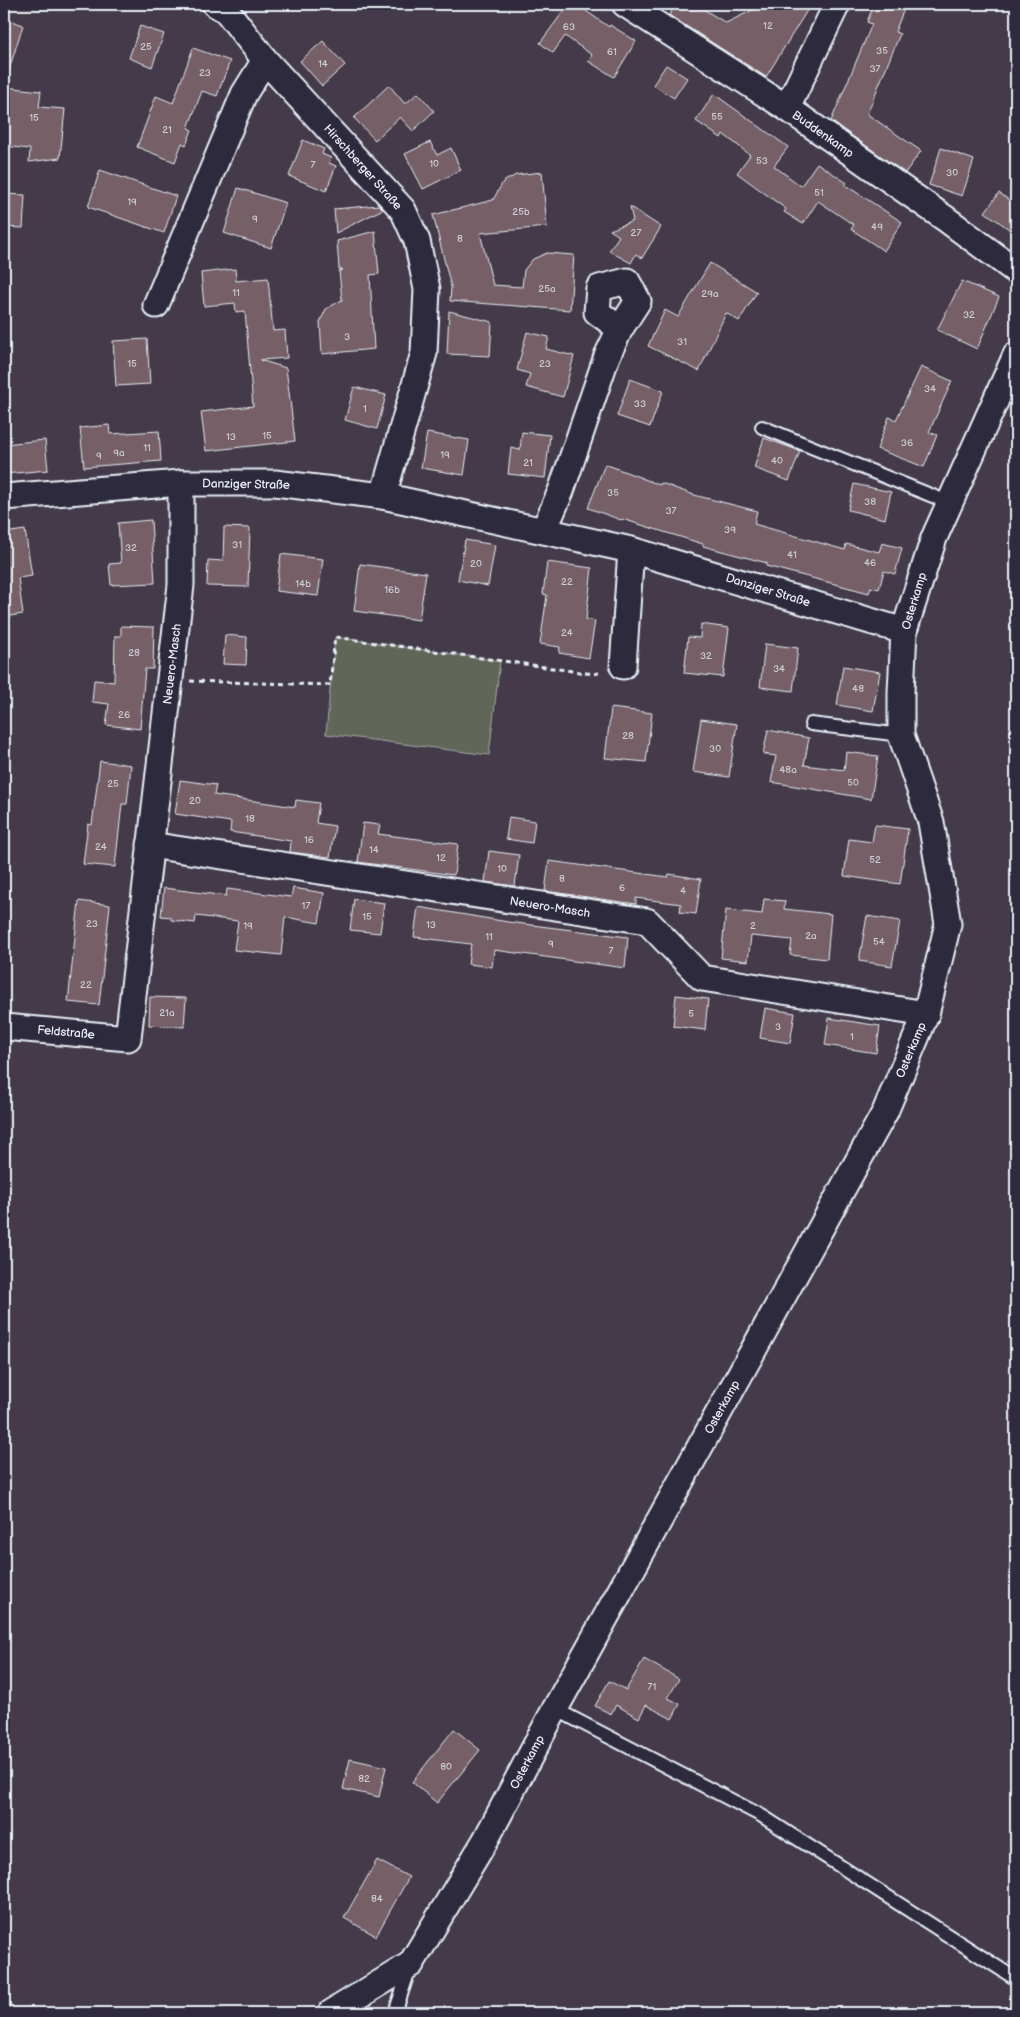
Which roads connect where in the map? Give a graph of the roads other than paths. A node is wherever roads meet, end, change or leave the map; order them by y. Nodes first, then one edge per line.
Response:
1 (215, 4) edge
2 (625, 4) edge
3 (837, 4) edge
4 (265, 60) junction
5 (786, 108) junction
6 (1016, 271) edge
7 (156, 305) dead end
8 (620, 329) dead end
9 (1016, 354) edge
10 (762, 426) dead end
11 (181, 483) junction
12 (383, 496) junction
13 (4, 497) edge
14 (950, 503) junction
15 (544, 530) junction
16 (631, 550) junction
17 (904, 630) junction
18 (623, 666) road end
19 (811, 724) dead end
20 (901, 735) junction
21 (150, 845) junction
22 (926, 1014) junction
23 (4, 1027) edge
24 (128, 1038) joint
25 (555, 1708) junction
26 (411, 1964) junction
27 (1016, 1979) edge
28 (331, 2013) edge
29 (395, 2013) edge

1 - 4 street, Hirschberger Straße
2 - 5 street, Buddenkamp
3 - 5 street
4 - 7 street
4 - 12 street, Hirschberger Straße
5 - 6 street, Buddenkamp
8 - 15 street
9 - 14 street, Osterkamp
10 - 14 lane
11 - 12 street, Danziger Straße
11 - 13 street, Danziger Straße
11 - 21 street, Neuero-Masch
12 - 15 street, Danziger Straße
14 - 17 street, Osterkamp
15 - 16 street, Danziger Straße
16 - 17 street, Danziger Straße
16 - 18 street
17 - 20 street, Osterkamp
19 - 20 lane
20 - 22 street, Osterkamp
21 - 22 street, Neuero-Masch
21 - 24 street, Neuero-Masch
22 - 25 street, Osterkamp
23 - 24 street, Feldstraße
25 - 26 street, Osterkamp
25 - 27 lane
26 - 28 street, Osterkamp
26 - 29 lane

